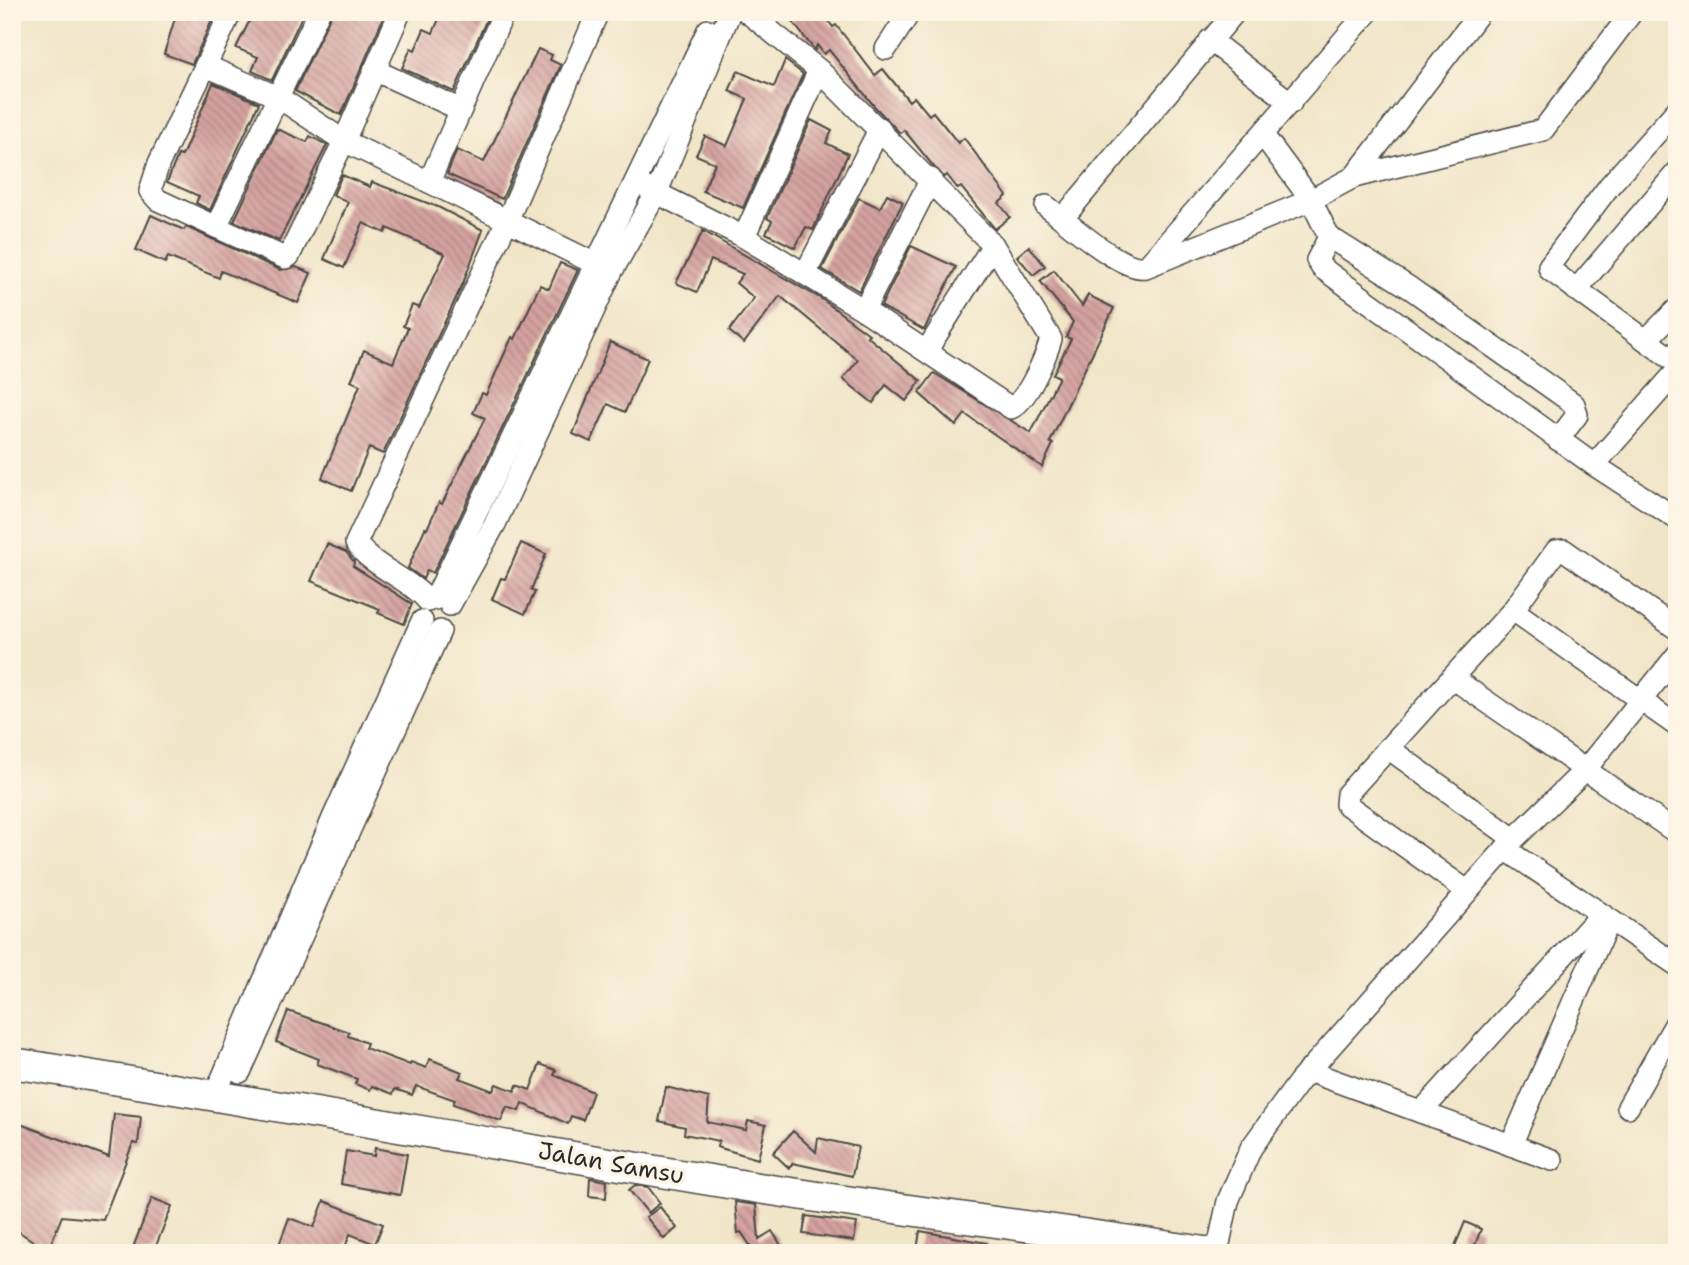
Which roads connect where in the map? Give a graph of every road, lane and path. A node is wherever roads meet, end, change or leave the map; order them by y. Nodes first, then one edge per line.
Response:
1 (231, 12) edge
2 (319, 12) edge
3 (400, 12) edge
4 (504, 12) edge
5 (598, 12) edge
6 (717, 12) edge
7 (730, 12) edge
8 (747, 12) edge
9 (910, 12) edge
10 (1235, 12) edge
11 (1368, 12) edge
12 (1480, 12) edge
13 (1621, 16) edge
14 (1210, 40) junction
15 (886, 49) dead end
16 (206, 66) junction
17 (374, 69) junction
18 (819, 70) junction
19 (278, 97) junction
20 (1291, 103) junction
21 (459, 108) junction
22 (1677, 110) edge
23 (880, 128) junction
24 (1264, 135) junction
25 (344, 141) junction
26 (1677, 172) edge
27 (1354, 177) junction
28 (930, 179) junction
29 (429, 182) junction
30 (637, 184) junction
31 (657, 192) junction
32 (1311, 200) junction
33 (507, 221) junction
34 (216, 228) junction
35 (744, 237) junction
36 (1329, 237) junction
37 (993, 245) junction
38 (604, 267) junction
39 (1146, 267) junction
40 (805, 274) junction
41 (1410, 288) junction
42 (1576, 290) junction
43 (1677, 309) edge
44 (864, 310) junction
45 (1388, 318) junction
46 (927, 350) junction
47 (1666, 357) edge
48 (1558, 440) junction
49 (1594, 465) junction
50 (1675, 515) edge
51 (1513, 610) junction
52 (435, 612) junction
53 (1677, 629) edge
54 (1677, 655) edge
55 (1454, 679) junction
56 (1641, 701) junction
57 (1677, 726) edge
58 (1388, 748) junction
59 (1585, 770) junction
60 (1677, 834) edge
61 (1509, 844) junction
62 (1467, 891) junction
63 (1605, 917) junction
64 (1677, 965) edge
65 (1677, 1021) edge
66 (12, 1063) edge
67 (1308, 1071) junction
68 (222, 1096) junction
69 (1628, 1107) dead end
70 (1421, 1112) junction
71 (1510, 1145) junction
72 (1552, 1160) dead end
73 (1210, 1253) edge
74 (1217, 1253) edge

1 - 16 street
2 - 19 street
3 - 17 street
4 - 21 street
5 - 33 street
6 - 30 street
7 - 31 street
8 - 18 street
9 - 15 street
10 - 14 street
11 - 20 street
12 - 27 street
13 - 27 street
14 - 20 street
14 - 39 street
16 - 19 street
16 - 34 street
17 - 21 street
17 - 25 street
18 - 23 street
18 - 35 street
19 - 25 street
19 - 34 street
20 - 24 street
21 - 29 street
22 - 42 street
23 - 28 street
23 - 40 street
24 - 32 street
24 - 39 street
25 - 29 street
25 - 34 street
26 - 42 street
27 - 32 street
28 - 37 street
28 - 44 street
29 - 33 street
30 - 31 street
30 - 38 street
31 - 35 street
31 - 38 street
32 - 36 street
32 - 39 street
33 - 38 street
33 - 52 street
35 - 40 street
36 - 41 street
36 - 45 street
37 - 46 street
37 - 46 street
38 - 52 street
40 - 44 street
41 - 45 street
41 - 48 street
42 - 47 street
43 - 47 street
44 - 46 street
45 - 48 street
47 - 49 street
48 - 49 street
49 - 50 street
51 - 53 street
51 - 55 street
51 - 56 street
52 - 68 street
54 - 56 street
55 - 58 street
55 - 59 street
56 - 57 street
56 - 59 street
58 - 61 street
58 - 62 street
59 - 60 street
59 - 61 street
61 - 62 street
61 - 63 street
62 - 67 street
63 - 64 street
63 - 70 street
63 - 71 street
65 - 69 street
66 - 68 street, Jalan Samsu
67 - 70 street
67 - 74 street
68 - 73 street, Jalan Samsu
70 - 71 street
71 - 72 street

